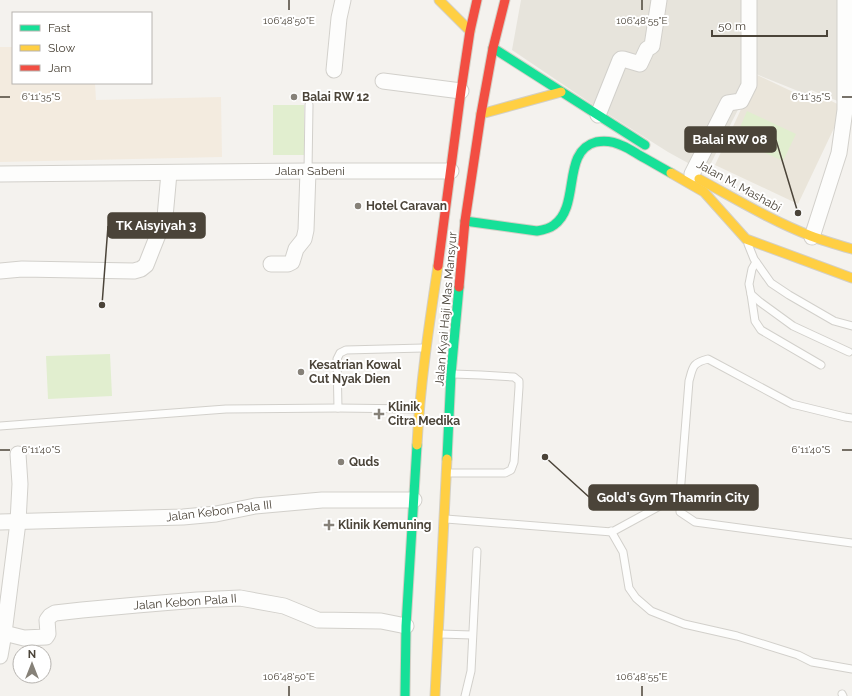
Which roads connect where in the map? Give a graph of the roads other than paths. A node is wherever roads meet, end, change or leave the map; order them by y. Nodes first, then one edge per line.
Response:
1 (343, 0) edge
2 (439, 0) edge
3 (477, 0) edge
4 (505, 0) edge
5 (659, 0) edge
6 (749, 0) edge
7 (845, 0) edge
8 (470, 31) junction
9 (493, 48) junction
10 (334, 70) dead end
11 (383, 81) dead end
12 (461, 91) junction
13 (561, 92) junction
14 (310, 104) dead end
15 (849, 110) edge
16 (481, 114) junction
17 (598, 115) junction
18 (652, 150) dead end
19 (308, 171) junction
20 (451, 171) junction
21 (688, 172) joint
22 (169, 173) junction
23 (0, 174) edge
24 (465, 221) junction
25 (812, 238) junction
26 (746, 239) junction
27 (852, 249) edge
28 (756, 262) junction
29 (271, 264) dead end
30 (0, 271) edge
31 (852, 278) edge
32 (751, 294) junction
33 (852, 326) edge
34 (426, 348) junction
35 (849, 352) dead end
36 (821, 365) dead end
37 (451, 374) junction
38 (338, 408) junction
39 (419, 409) junction
40 (852, 418) edge
41 (0, 426) edge
42 (18, 454) dead end
43 (446, 473) junction
44 (680, 495) junction
45 (414, 500) junction
46 (444, 519) junction
47 (0, 522) edge
48 (18, 522) junction
49 (611, 531) junction
50 (852, 543) edge
51 (477, 551) dead end
52 (406, 626) junction
53 (4, 633) junction
54 (438, 634) junction
55 (472, 635) junction
56 (0, 656) edge
57 (852, 669) edge
58 (405, 696) edge
59 (435, 696) edge
60 (465, 696) edge

1 - 10 street
2 - 8 main road
3 - 8 main road, Jalan Kyai Haji Mas Mansyur
4 - 9 main road, Jalan Kyai Haji Mas Mansyur
5 - 17 street
6 - 21 street
7 - 15 street
8 - 12 main road, Jalan Kyai Haji Mas Mansyur
9 - 13 main road
9 - 16 main road, Jalan Kyai Haji Mas Mansyur
11 - 12 street
12 - 20 main road, Jalan Kyai Haji Mas Mansyur
13 - 16 main road
13 - 17 main road
14 - 19 lane
15 - 25 street
16 - 24 main road, Jalan Kyai Haji Mas Mansyur
17 - 18 main road
19 - 20 street, Jalan Sabeni
19 - 22 street, Jalan Sabeni
19 - 29 street
20 - 34 main road, Jalan Kyai Haji Mas Mansyur
21 - 25 main road, Jalan M. Mashabi
22 - 23 street, Jalan Sabeni
22 - 30 street
24 - 26 main road
24 - 37 main road, Jalan Kyai Haji Mas Mansyur
25 - 27 main road, Jalan M. Mashabi
26 - 28 lane
26 - 31 main road
28 - 32 lane
28 - 33 lane
32 - 35 lane
32 - 36 lane
34 - 38 lane
34 - 39 main road, Jalan Kyai Haji Mas Mansyur
37 - 43 main road, Jalan Kyai Haji Mas Mansyur
37 - 43 lane
38 - 39 lane
38 - 41 lane
39 - 45 main road, Jalan Kyai Haji Mas Mansyur
40 - 44 lane
42 - 48 street
43 - 46 main road, Jalan Kyai Haji Mas Mansyur
44 - 49 lane
44 - 50 lane
45 - 48 street, Jalan Kebon Pala III
45 - 52 main road, Jalan Kyai Haji Mas Mansyur
46 - 49 lane
46 - 54 main road, Jalan Kyai Haji Mas Mansyur
47 - 48 street, Jalan Kebon Pala III
48 - 53 street
49 - 57 lane
51 - 55 lane
52 - 53 street, Jalan Kebon Pala II
52 - 58 main road, Jalan Kyai Haji Mas Mansyur
53 - 56 street
54 - 55 lane
54 - 59 main road, Jalan Kyai Haji Mas Mansyur
55 - 60 lane

